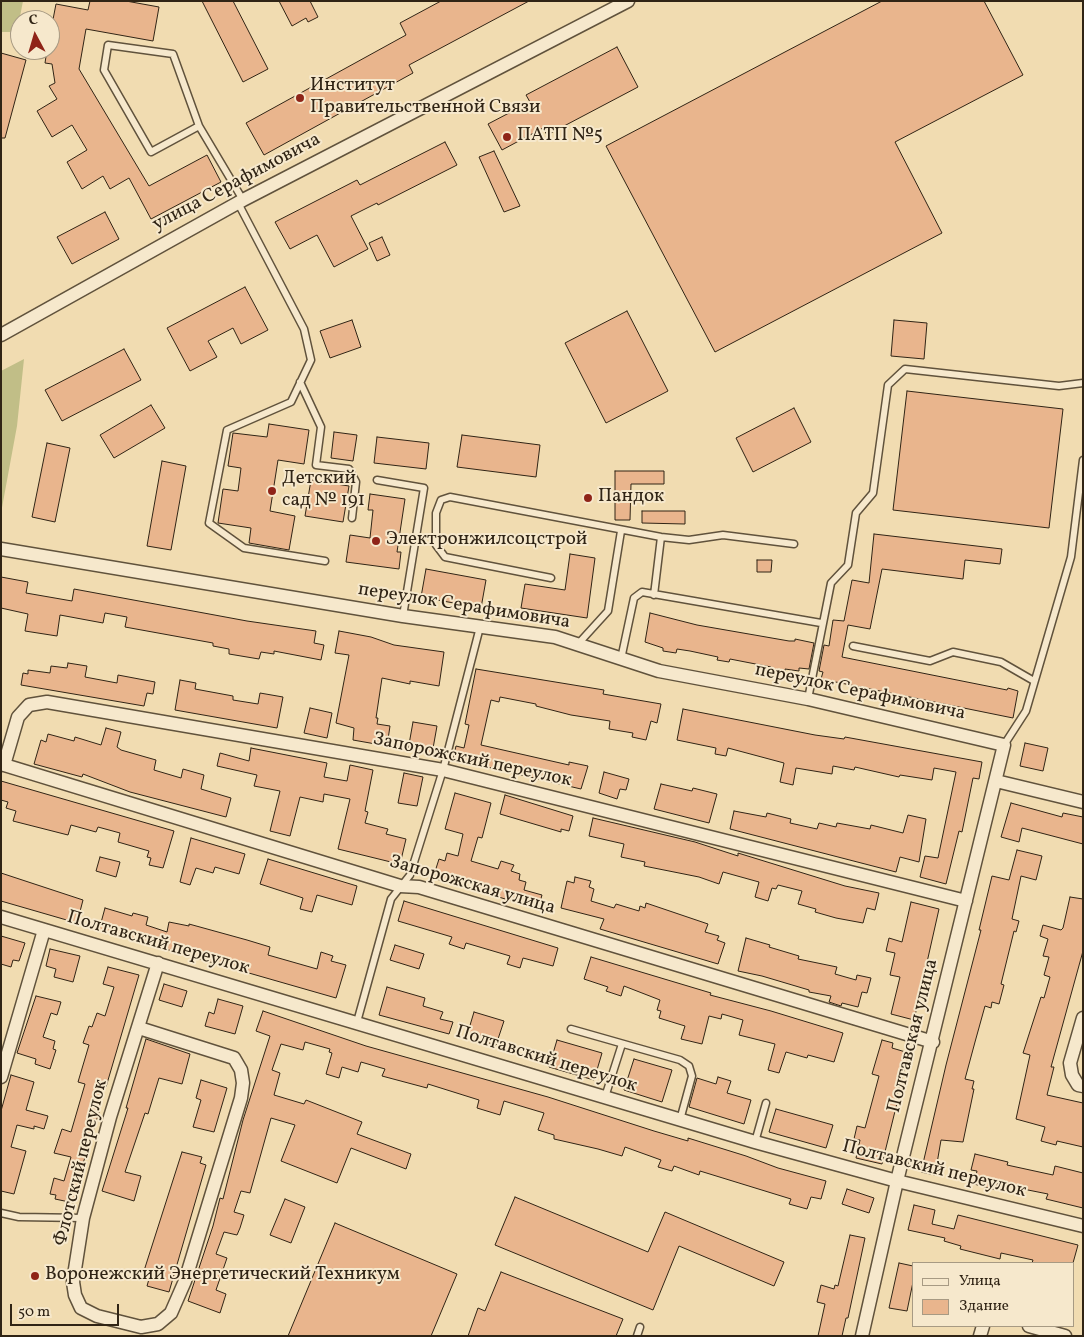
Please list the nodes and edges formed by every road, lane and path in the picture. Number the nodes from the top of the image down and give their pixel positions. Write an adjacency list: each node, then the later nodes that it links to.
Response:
1 (628, 1): 3 (street, улица Серафимовича)
2 (199, 126): 2 (lane); 3 (lane)
3 (240, 201): 4 (street, улица Серафимовича); 5 (lane)
4 (1, 336)
5 (300, 382): 9 (lane); 14 (lane)
6 (1083, 383): 18 (lane)
7 (1083, 460): 23 (lane)
8 (377, 480): 17 (lane)
9 (352, 518)
10 (621, 532): 11 (lane); 15 (lane); 20 (lane)
11 (661, 537): 12 (lane); 16 (lane)
12 (794, 544)
13 (1, 549): 17 (street, переулок Серафимовича)
14 (325, 561)
15 (551, 578)
16 (654, 594): 18 (lane); 22 (lane)
17 (403, 616): 19 (street, переулок Серафимовича)
18 (821, 623): 24 (lane)
19 (480, 625): 20 (street, переулок Серафимовича); 27 (lane)
20 (578, 644): 22 (street, переулок Серафимовича)
21 (853, 646): 23 (lane)
22 (621, 658): 24 (street, переулок Серафимовича)
23 (1034, 681): 25 (lane)
24 (808, 699): 25 (street, переулок Серафимовича)
25 (1004, 745): 28 (street, Полтавская улица)
26 (3, 764): 27 (street, Запорожский переулок); 30 (street, Запорожская улица)
27 (443, 770): 30 (lane); 31 (street, Запорожский переулок)
28 (996, 781): 29 (street); 31 (street, Полтавская улица)
29 (1083, 802)
30 (400, 886): 36 (lane); 39 (street, Запорожская улица)
31 (966, 901): 39 (street, Полтавская улица)
32 (1, 917): 33 (street, Полтавский переулок)
33 (44, 930): 34 (street, Полтавский переулок); 41 (street)
34 (158, 963): 36 (street, Полтавский переулок); 37 (street, Флотский переулок)
35 (1083, 1018): 42 (street)
36 (357, 1022): 43 (street, Полтавский переулок)
37 (138, 1028): 49 (street, Флотский переулок); 49 (street, Флотский переулок)
38 (571, 1029): 40 (lane)
39 (933, 1042): 47 (street, Полтавская улица)
40 (622, 1044): 43 (lane); 45 (lane)
41 (1, 1077)
42 (1083, 1086)
43 (605, 1097): 45 (street, Полтавский переулок)
44 (766, 1102): 46 (lane)
45 (680, 1120): 46 (street, Полтавский переулок)
46 (755, 1142): 47 (street, Полтавский переулок)
47 (897, 1181): 50 (street, Полтавский переулок); 54 (street, Полтавская улица)
48 (1, 1213): 49 (lane)
49 (83, 1218)
50 (1083, 1226)
51 (640, 1327): 53 (lane)
52 (1032, 1327): 55 (street)
53 (637, 1336)
54 (862, 1336)
55 (1065, 1336)

